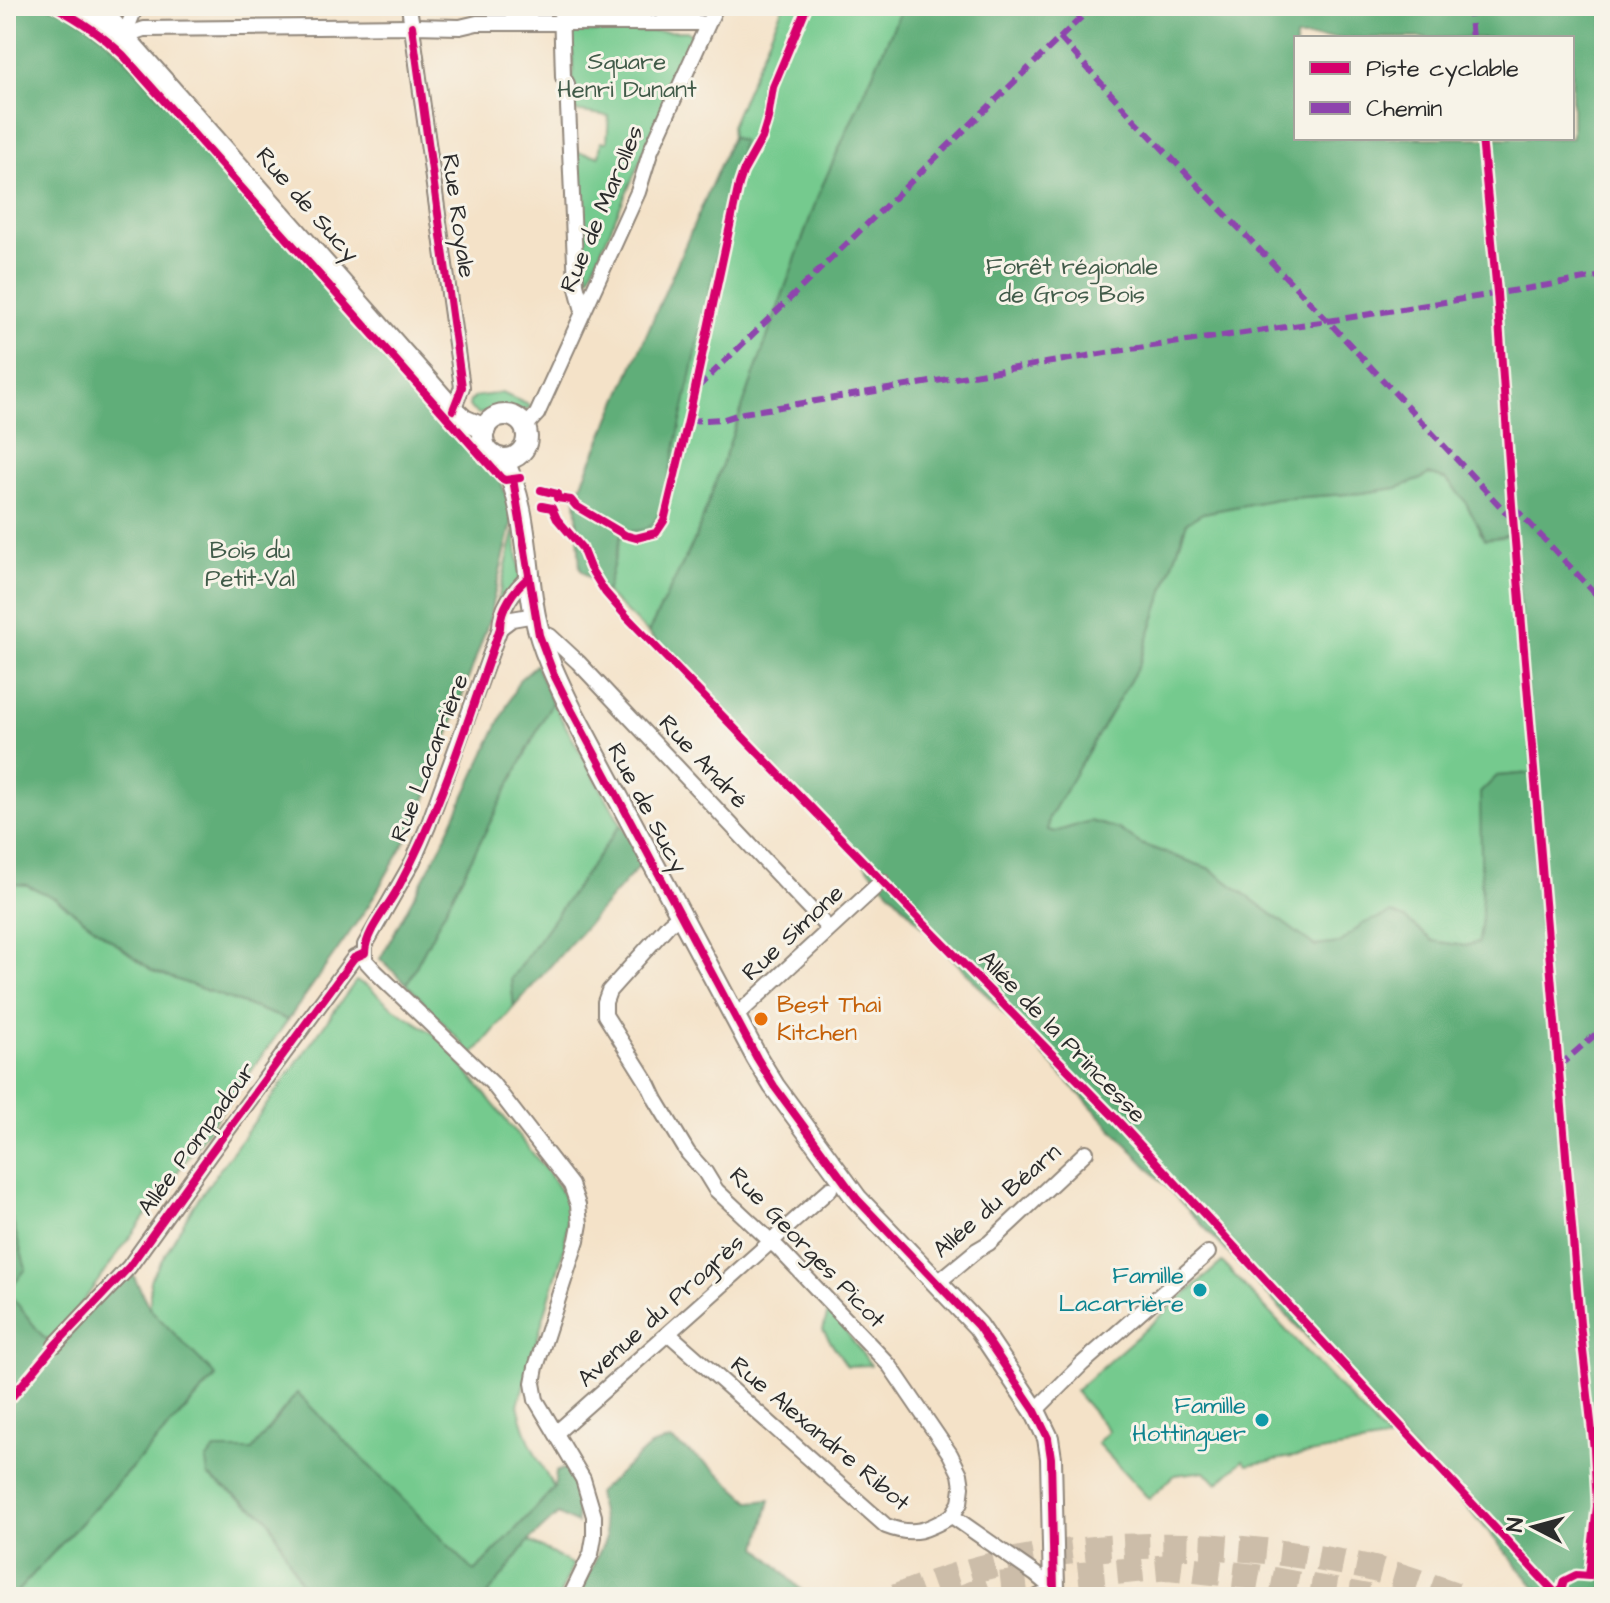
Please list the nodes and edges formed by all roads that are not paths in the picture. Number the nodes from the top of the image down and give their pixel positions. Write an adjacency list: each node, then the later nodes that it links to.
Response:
1 (70, 6): 10 (main road)
2 (97, 6): 10 (main road, Rue de Sucy)
3 (136, 6): 10 (street)
4 (409, 6): 9 (street, Rue Royale)
5 (561, 6): 7 (street)
6 (716, 6): 8 (street, Rue de Marolles)
7 (562, 24): 8 (street); 9 (street); 11 (street)
8 (707, 25): 11 (street, Rue de Marolles)
9 (412, 26): 10 (street); 12 (street, Rue Royale)
10 (124, 36): 12 (main road, Rue de Sucy)
11 (583, 311): 13 (street, Rue de Marolles)
12 (453, 410): 14 (main road, Rue de Sucy)
13 (525, 427): 14 (main road); 15 (main road)
14 (485, 429): 15 (main road)
15 (510, 464): 16 (main road, Rue de Sucy)
16 (529, 577): 17 (main road, Rue de Sucy); 18 (street, Rue Lacarrière)
17 (537, 625): 18 (street); 20 (main road, Rue de Sucy); 21 (street, Rue André)
18 (500, 628): 22 (street, Rue Lacarrière)
19 (882, 881): 21 (street, Rue Simone)
20 (681, 914): 23 (main road, Rue de Sucy); 26 (street, Rue Georges Picot)
21 (829, 929): 23 (street, Rue Simone)
22 (365, 953): 30 (street, Allée Pompadour); 32 (street)
23 (735, 1017): 28 (main road, Rue de Sucy)
24 (1086, 1152): 28 (street, Allée du Béarn)
25 (830, 1189): 26 (street, Avenue du Progrès)
26 (771, 1241): 29 (street, Avenue du Progrès); 33 (street, Rue Georges Picot)
27 (1208, 1253): 31 (street)
28 (937, 1283): 31 (main road, Rue de Sucy)
29 (669, 1334): 32 (street, Avenue du Progrès); 33 (street, Rue Alexandre Ribot)
30 (55, 1345)
31 (1035, 1411): 34 (main road, Rue de Sucy)
32 (556, 1433): 35 (street)
33 (952, 1516): 34 (street)
34 (1050, 1595)
35 (570, 1597)

